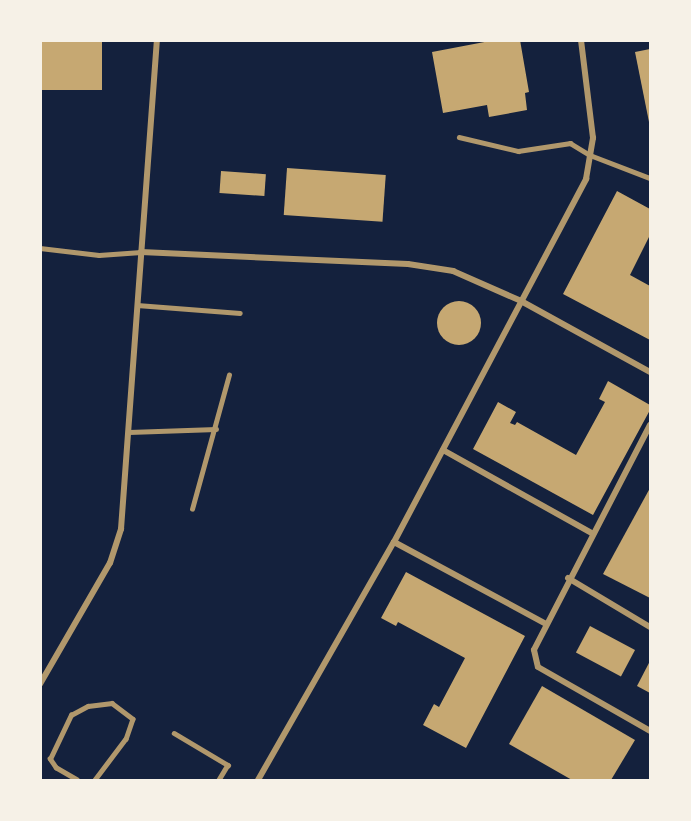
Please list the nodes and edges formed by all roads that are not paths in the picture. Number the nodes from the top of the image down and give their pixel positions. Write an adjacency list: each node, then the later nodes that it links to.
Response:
1 (158, 40): 7 (street)
2 (581, 40): 4 (street)
3 (459, 137): 4 (lane)
4 (590, 155): 5 (lane); 8 (street)
5 (651, 178)
6 (40, 248): 7 (lane)
7 (141, 252): 8 (street); 9 (street)
8 (521, 302): 11 (street); 16 (street)
9 (137, 305): 10 (lane); 15 (street)
10 (240, 313)
11 (651, 372)
12 (229, 375): 14 (lane)
13 (651, 425): 18 (street)
14 (216, 429): 15 (lane); 17 (lane)
15 (129, 432): 23 (street)
16 (443, 450): 18 (street); 19 (street)
17 (192, 509)
18 (593, 534): 20 (street)
19 (394, 542): 21 (street); 29 (street)
20 (568, 578): 21 (street); 22 (street)
21 (546, 624): 24 (street)
22 (651, 627)
23 (40, 684)
24 (651, 731)
25 (174, 733): 28 (lane)
26 (77, 780): 27 (lane)
27 (95, 780)
28 (219, 780)
29 (258, 780)

